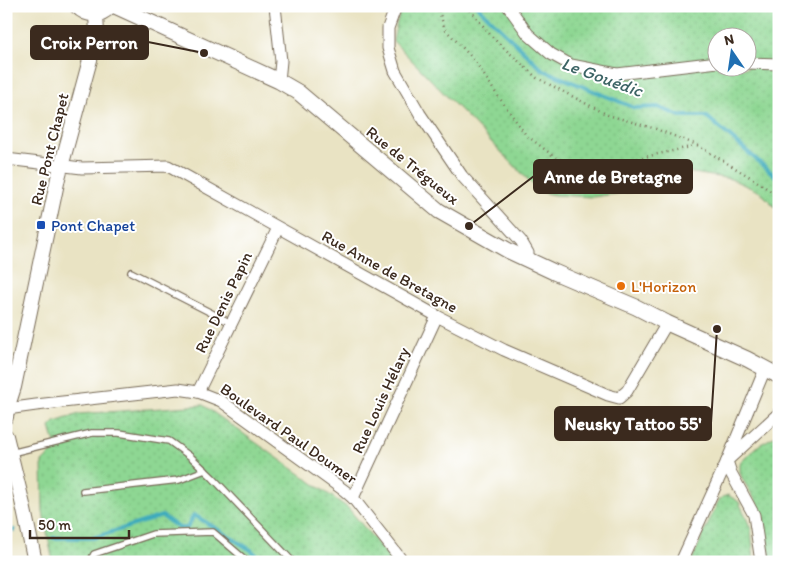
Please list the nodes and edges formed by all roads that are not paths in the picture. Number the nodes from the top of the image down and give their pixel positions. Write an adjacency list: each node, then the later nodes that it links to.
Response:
1 (77, 6): 7 (main road)
2 (110, 6): 7 (main road)
3 (115, 6): 11 (main road, Rue de Trégueux)
4 (275, 6): 11 (street)
5 (396, 6): 15 (street)
6 (508, 6): 8 (street)
7 (96, 14): 13 (street, Rue Pont Chapet)
8 (708, 63)
9 (758, 63): 10 (street)
10 (779, 64)
11 (279, 81): 15 (main road, Rue de Trégueux)
12 (6, 158): 13 (street, Rue Anne de Bretagne)
13 (61, 165): 14 (street, Rue Anne de Bretagne); 23 (street, Rue Pont Chapet)
14 (278, 228): 17 (street, Rue Anne de Bretagne); 18 (street, Rue Denis Papin)
15 (526, 258): 19 (main road, Rue de Trégueux)
16 (131, 272): 18 (lane)
17 (437, 316): 19 (street, Rue Anne de Bretagne); 31 (street, Rue Louis Hélary)
18 (231, 323): 22 (street, Rue Denis Papin)
19 (667, 323): 20 (main road, Rue de Trégueux)
20 (765, 369): 21 (main road, Rue de Trégueux); 28 (street)
21 (779, 376)
22 (198, 392): 23 (street, Boulevard Paul Doumer); 31 (street, Boulevard Paul Doumer)
23 (7, 410): 25 (street, Rue Pont Chapet)
24 (779, 413): 28 (street)
25 (6, 417)
26 (6, 436): 27 (street)
27 (10, 453): 29 (lane); 32 (street)
28 (727, 461): 37 (street); 38 (street)
29 (205, 470): 30 (lane); 35 (lane)
30 (82, 491)
31 (353, 498): 36 (street, Boulevard Paul Doumer)
32 (35, 562)
33 (90, 562): 34 (lane)
34 (248, 562)
35 (293, 562)
36 (403, 562)
37 (681, 562)
38 (761, 562)

